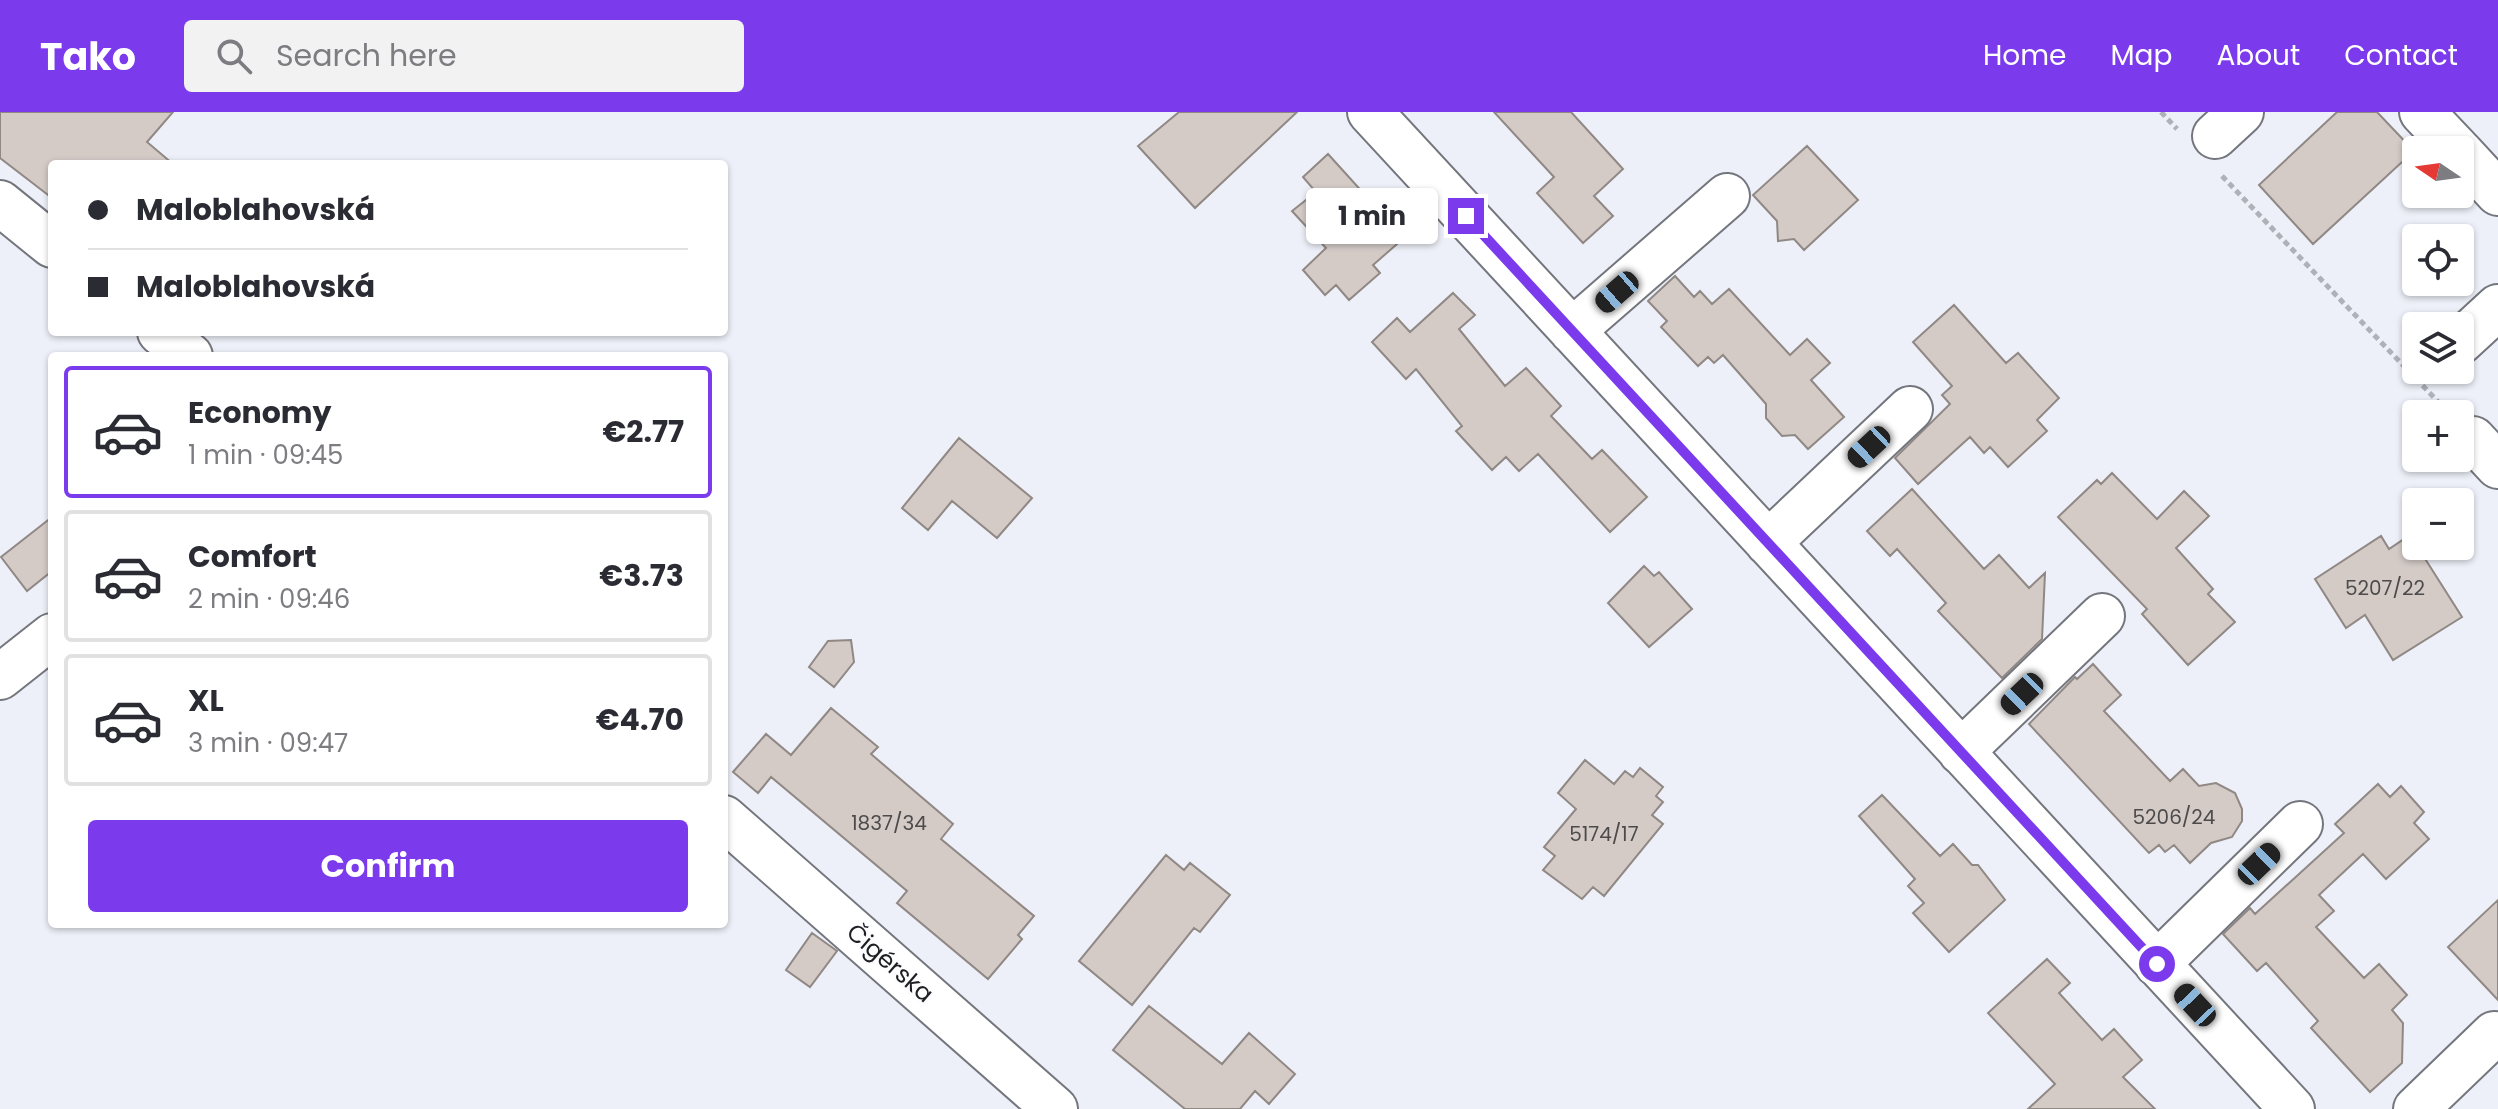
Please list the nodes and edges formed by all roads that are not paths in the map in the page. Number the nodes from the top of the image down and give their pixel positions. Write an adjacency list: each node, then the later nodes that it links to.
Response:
1 (2422, 112): 3 (street)
2 (1382, 116): 11 (street)
3 (2445, 136)
4 (2474, 167): 5 (street)
5 (2498, 193)
6 (1727, 196): 11 (street)
7 (0, 203): 8 (street)
8 (48, 242)
9 (2498, 307): 10 (street)
10 (2474, 329)
11 (1572, 331): 15 (street)
12 (165, 336): 13 (street)
13 (185, 352)
14 (1910, 409): 15 (street)
15 (1768, 543): 19 (street)
16 (2102, 616): 19 (street)
17 (48, 639): 18 (street)
18 (0, 677)
19 (1961, 752): 22 (street)
20 (728, 822): 24 (street, Čigérska)
21 (2300, 824): 22 (street)
22 (2157, 964): 25 (street)
23 (2494, 1034): 26 (street)
24 (1055, 1109)
25 (2292, 1109)
26 (2416, 1109)

